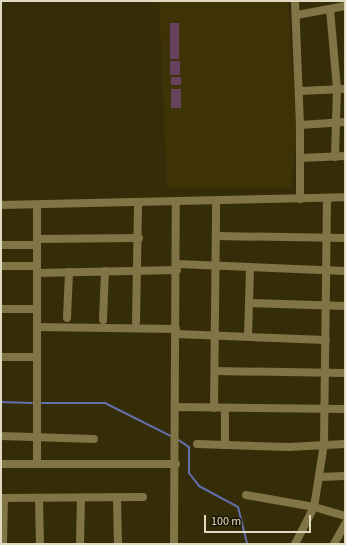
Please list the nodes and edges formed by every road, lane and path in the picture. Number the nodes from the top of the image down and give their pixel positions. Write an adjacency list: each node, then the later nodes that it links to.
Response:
1 (295, 1): 4 (street)
2 (345, 6): 3 (street)
3 (330, 9): 4 (street); 5 (street)
4 (296, 14): 6 (street)
5 (341, 89): 6 (street); 7 (street)
6 (299, 91): 8 (street)
7 (341, 122): 8 (street); 10 (street)
8 (300, 125): 11 (street)
9 (345, 156): 10 (street)
10 (335, 157): 11 (street)
11 (300, 158): 14 (street)
12 (345, 197): 13 (street)
13 (327, 198): 14 (street); 21 (street)
14 (300, 199): 16 (street)
15 (176, 201): 16 (street); 17 (street); 28 (street)
16 (216, 201): 20 (street)
17 (138, 202): 19 (street); 22 (street)
18 (1, 205): 19 (street)
19 (37, 205): 24 (street)
20 (216, 236): 21 (street); 27 (street)
21 (326, 237): 23 (street); 32 (street)
22 (138, 238): 24 (street); 31 (street)
23 (345, 238)
24 (37, 242): 25 (street); 30 (street)
25 (1, 245)
26 (1, 266): 30 (street)
27 (216, 266): 28 (street); 29 (street); 46 (street)
28 (177, 267): 31 (street); 45 (street)
29 (250, 267): 32 (street); 36 (street)
30 (37, 270): 34 (street); 40 (street)
31 (138, 270): 35 (street); 43 (street)
32 (327, 270): 33 (street); 37 (street)
33 (345, 271)
34 (69, 272): 35 (street); 41 (street)
35 (105, 272): 42 (street)
36 (250, 302): 37 (street); 47 (street)
37 (327, 306): 38 (street); 48 (street)
38 (345, 306)
39 (1, 309): 40 (street)
40 (37, 309): 44 (street)
41 (67, 318)
42 (103, 320)
43 (136, 322)
44 (37, 327): 45 (street); 50 (street)
45 (176, 331): 46 (street); 54 (street)
46 (216, 335): 47 (street); 51 (street)
47 (248, 336): 48 (street)
48 (326, 340): 52 (street)
49 (1, 357): 50 (street)
50 (37, 357): 60 (street)
51 (215, 371): 52 (street); 55 (street)
52 (326, 372): 53 (street); 57 (street)
53 (345, 373)
54 (175, 407): 55 (street); 68 (street)
55 (214, 408): 56 (street)
56 (225, 408): 57 (street); 65 (street)
57 (325, 409): 58 (street); 63 (street)
58 (345, 409)
59 (1, 436): 60 (street)
60 (37, 436): 61 (street); 67 (street)
61 (94, 439)
62 (197, 444): 65 (street)
63 (324, 444): 64 (street); 65 (street); 70 (street)
64 (345, 444)
65 (225, 445)
66 (1, 464): 67 (street)
67 (37, 464): 68 (street)
68 (176, 464): 84 (street)
69 (345, 476): 70 (street)
70 (319, 477): 77 (street)
71 (246, 495): 77 (street)
72 (117, 497): 73 (street); 76 (street); 83 (street)
73 (143, 497)
74 (3, 498): 75 (street); 80 (street)
75 (39, 498): 76 (street); 81 (street)
76 (81, 498): 82 (street)
77 (314, 507): 78 (street); 85 (street)
78 (345, 516)
79 (345, 524): 86 (street)
80 (3, 544)
81 (40, 544)
82 (80, 544)
83 (118, 544)
84 (174, 544)
85 (295, 544)
86 (334, 544)

